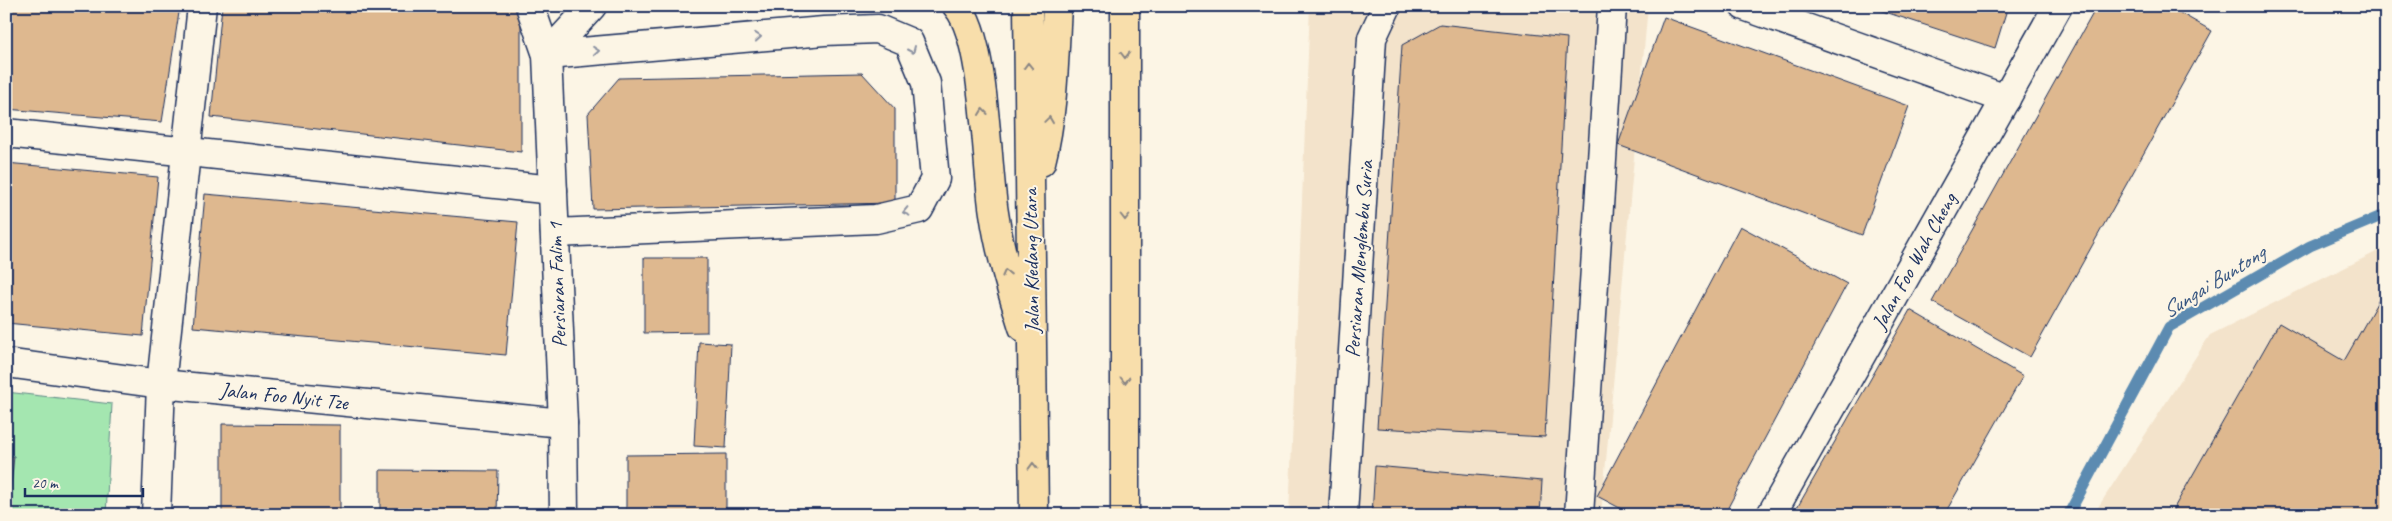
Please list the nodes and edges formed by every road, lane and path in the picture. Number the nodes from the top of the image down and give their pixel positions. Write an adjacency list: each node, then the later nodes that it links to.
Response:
1 (202, 6): 15 (street)
2 (530, 6): 12 (street, Persiaran Falim 1)
3 (592, 6): 12 (street)
4 (957, 6): 19 (main road, one-way to 4)
5 (1028, 6): 17 (main road, Jalan Kledang Utara, one-way to 5)
6 (1057, 6): 17 (main road, one-way to 6)
7 (1125, 6): 26 (main road, one-way to 26)
8 (1387, 6): 27 (street, Persiaran Menglembu Suria)
9 (1612, 6): 28 (street)
10 (1744, 6): 13 (street)
11 (2058, 6): 13 (street, Jalan Foo Wah Cheng)
12 (547, 55): 16 (street, Persiaran Falim 1); 18 (street, one-way to 18)
13 (2006, 98): 29 (street, Jalan Foo Wah Cheng)
14 (6, 133): 15 (street)
15 (186, 152): 16 (street); 21 (street)
16 (553, 190): 18 (street, Persiaran Falim 1)
17 (1030, 202): 19 (main road, Jalan Kledang Utara)
18 (555, 233): 22 (street, Persiaran Falim 1)
19 (1032, 352): 25 (main road, Jalan Kledang Utara, one-way to 19)
20 (6, 363): 21 (street, Jalan Foo Nyit Tze)
21 (161, 384): 22 (street, Jalan Foo Nyit Tze); 23 (street)
22 (563, 423): 24 (street, Persiaran Falim 1)
23 (156, 515)
24 (564, 515)
25 (1034, 515)
26 (1125, 515)
27 (1343, 515)
28 (1580, 515)
29 (1771, 515)

